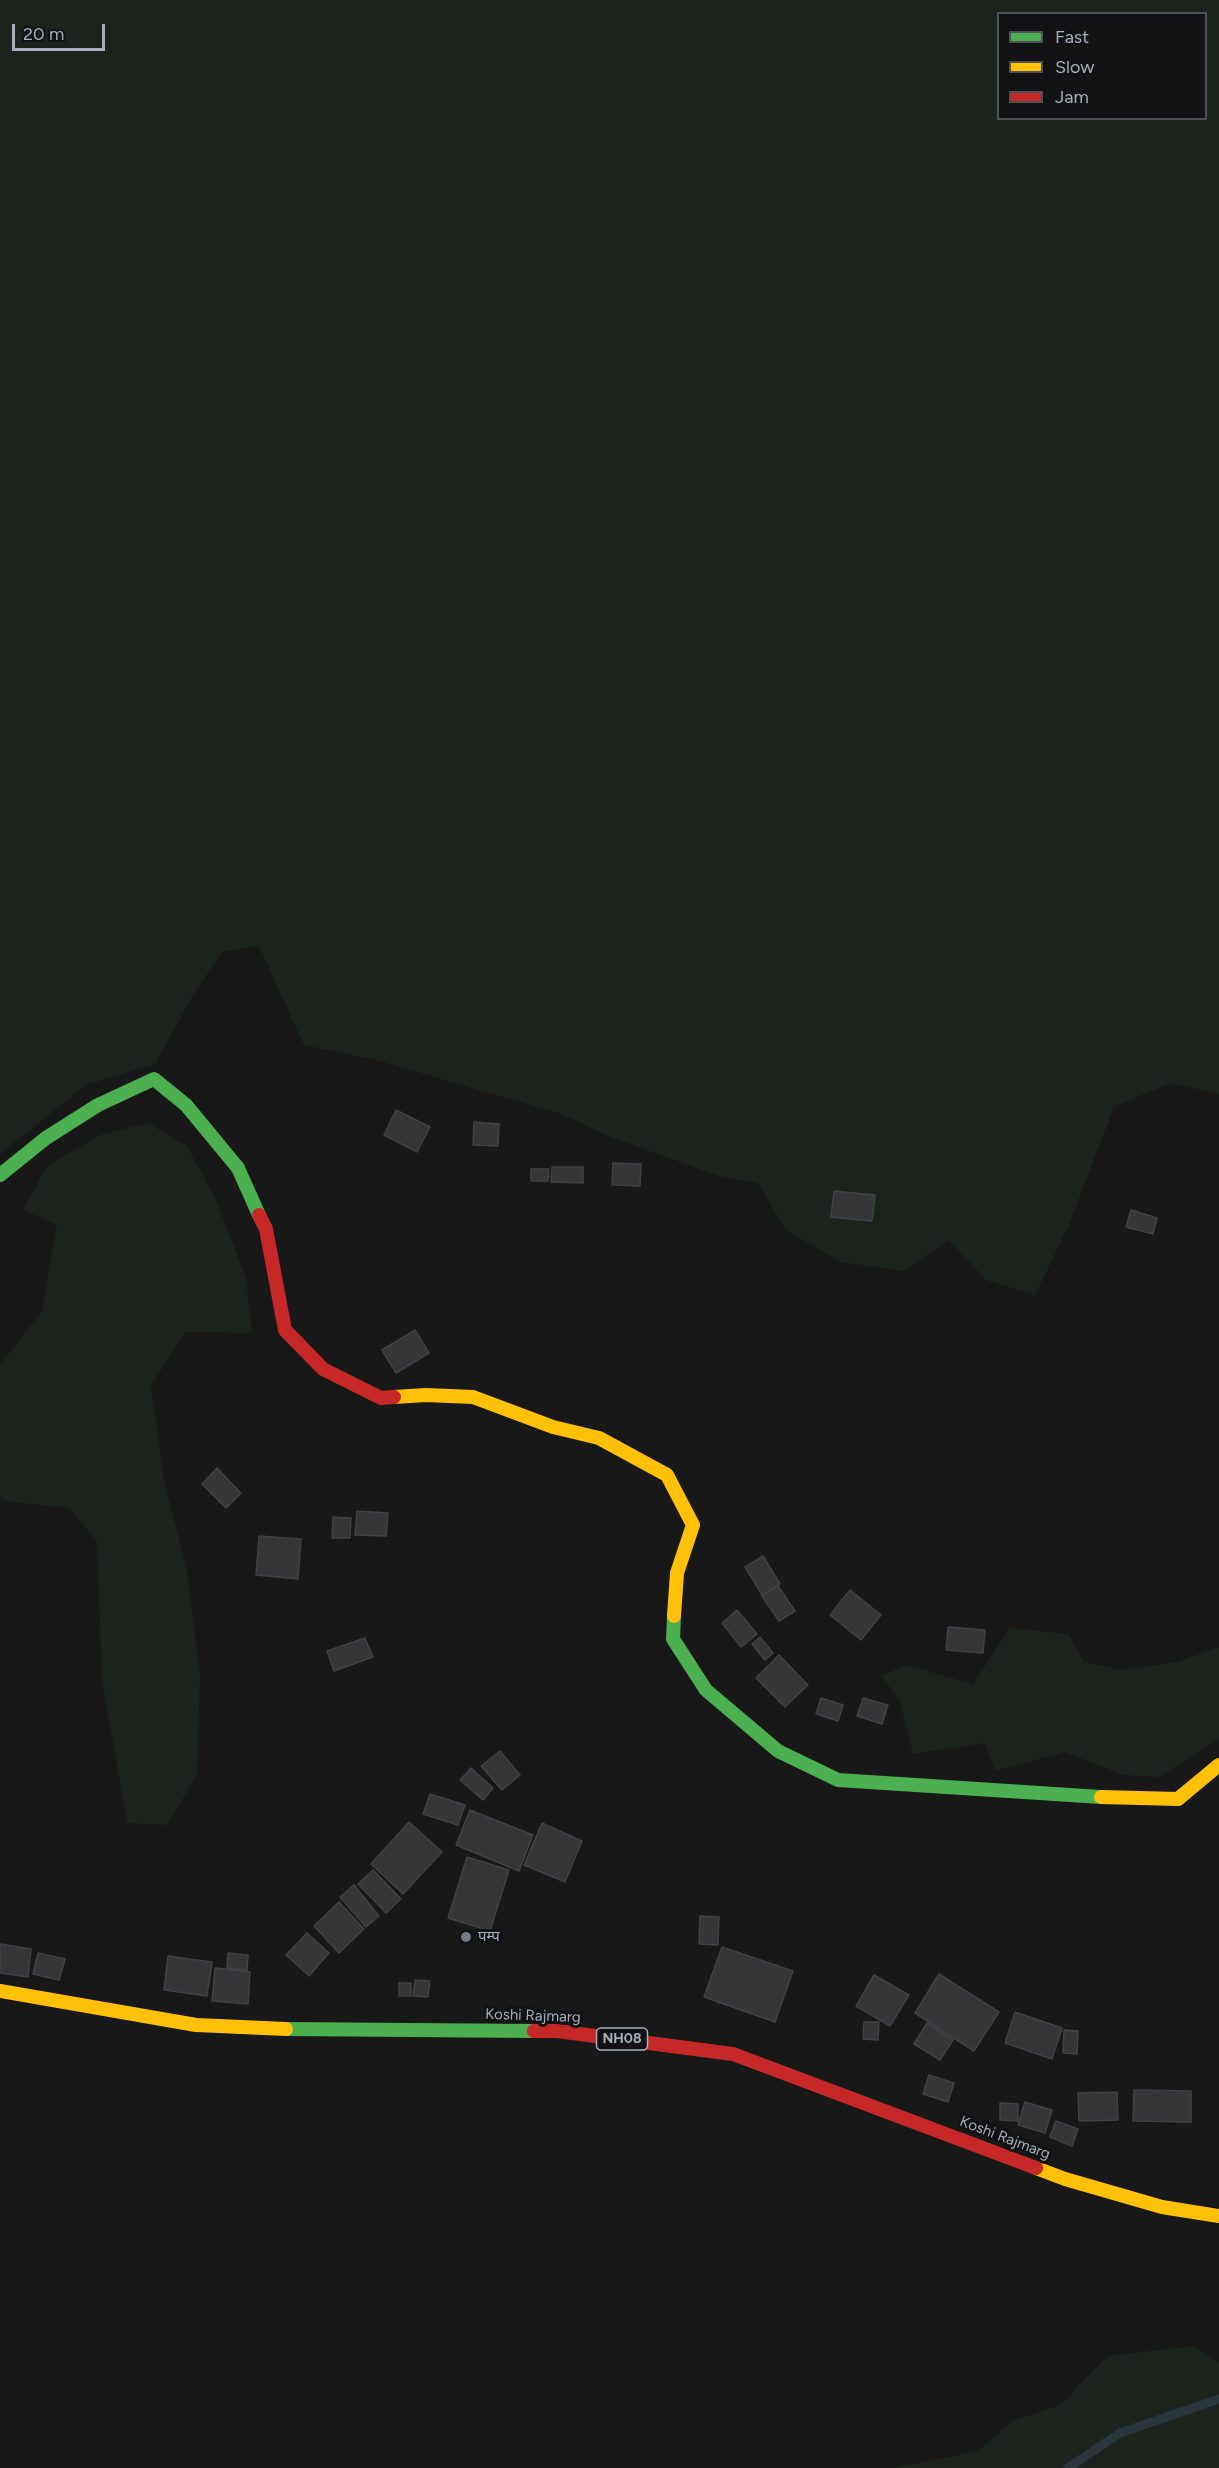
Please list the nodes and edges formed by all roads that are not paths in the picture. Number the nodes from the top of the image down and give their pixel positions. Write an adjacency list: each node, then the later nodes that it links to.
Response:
1 (0, 1175): 2 (street)
2 (1219, 1765)
3 (0, 1991): 4 (street, Koshi Rajmarg / NH08)
4 (1219, 2216)

